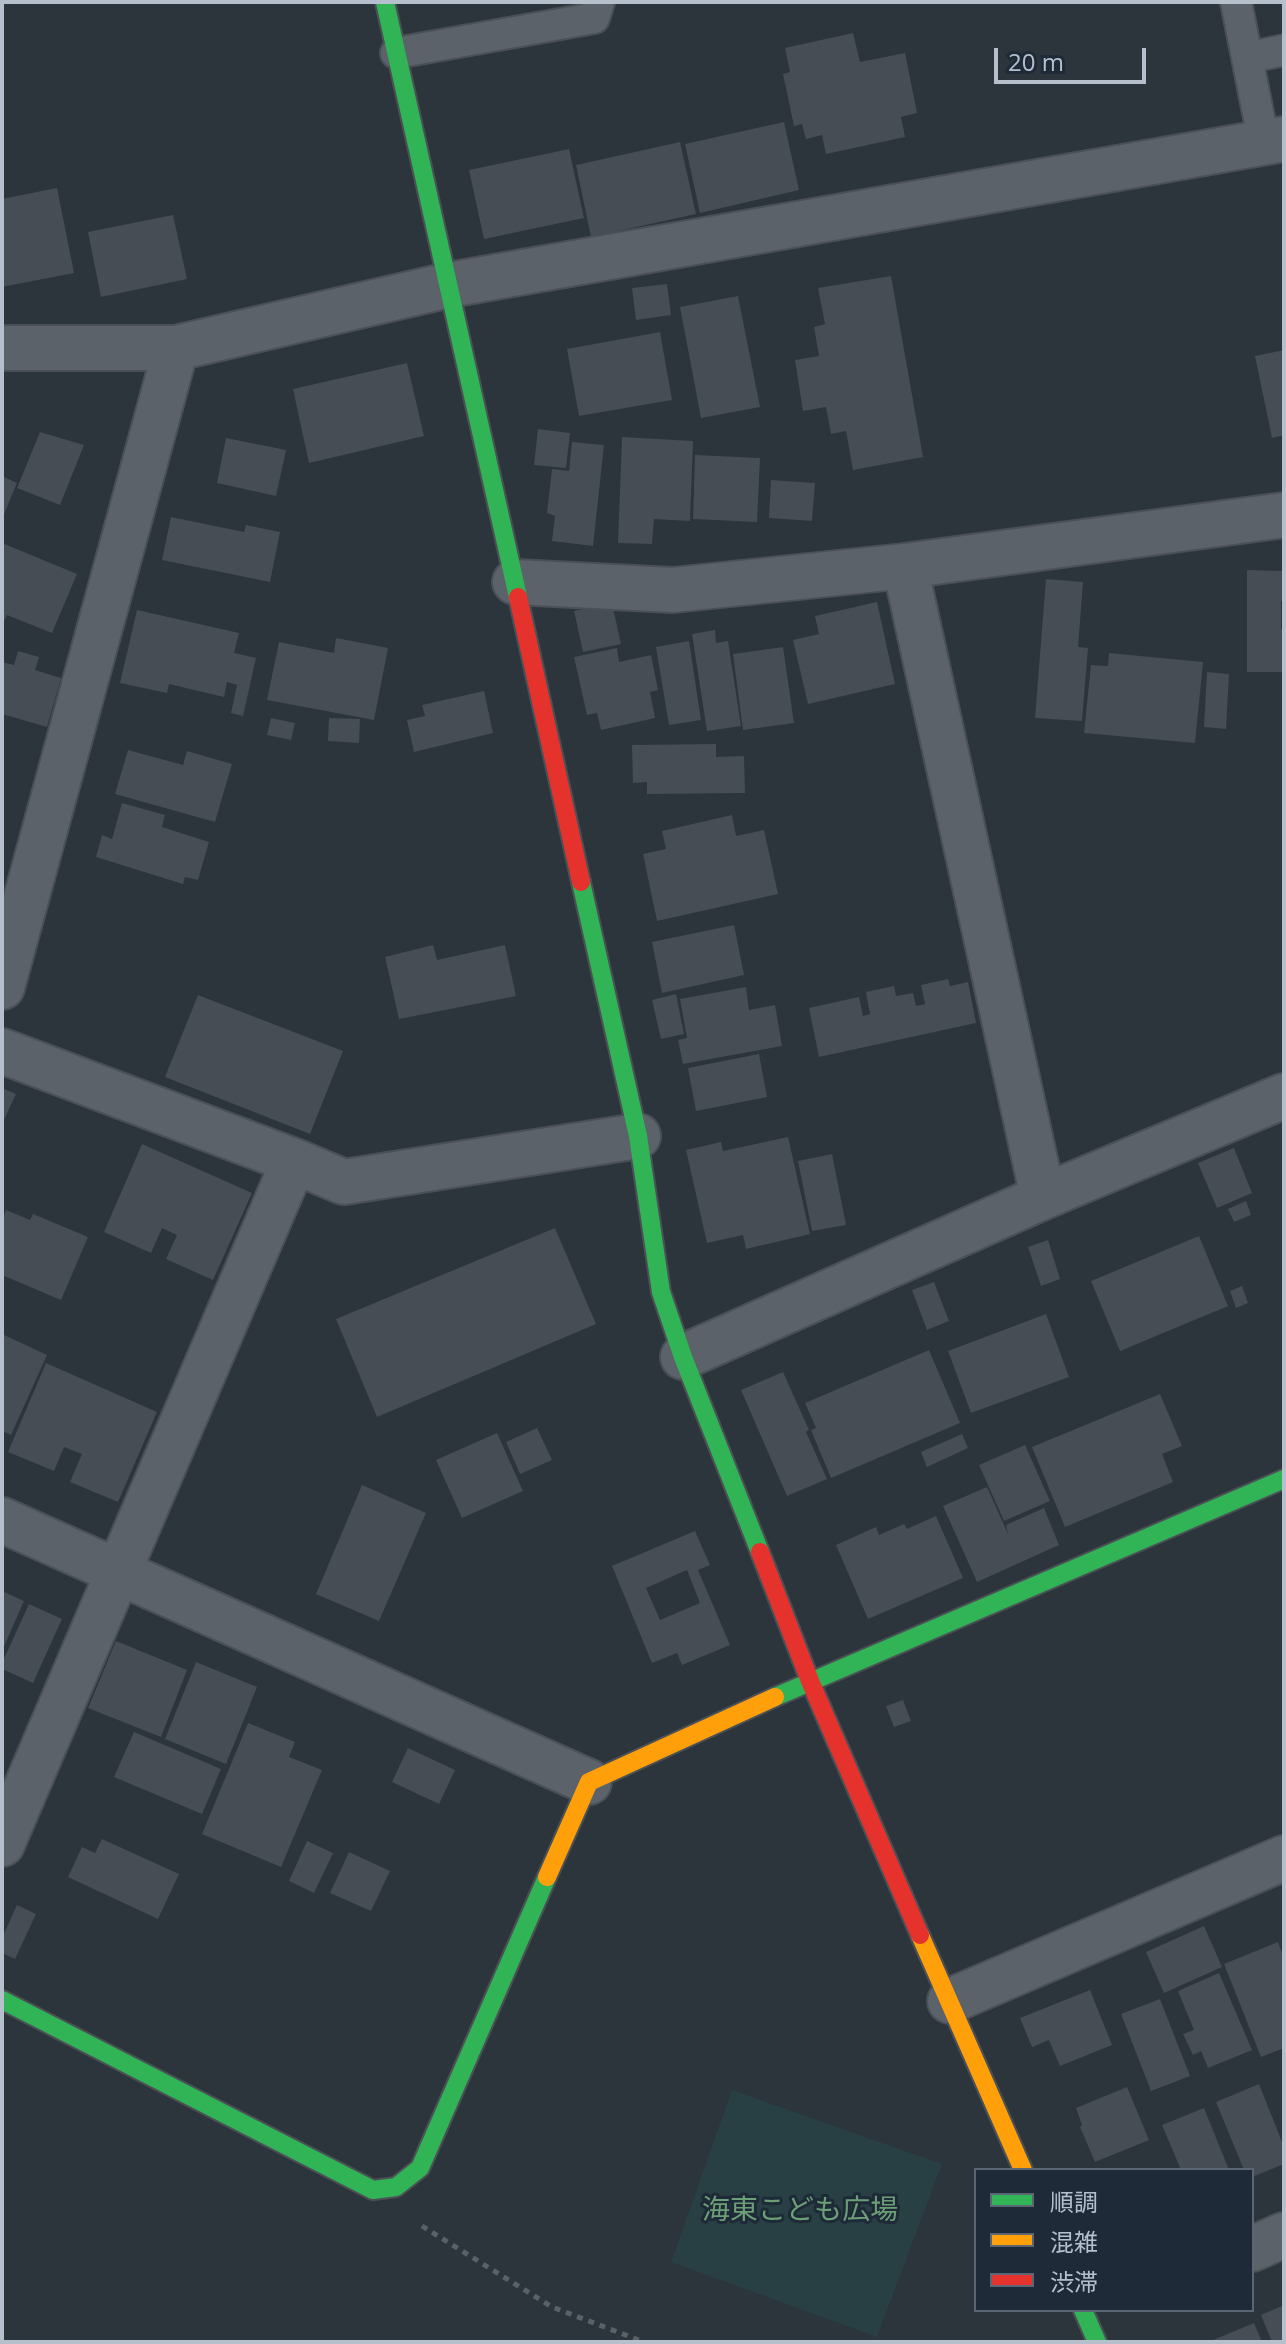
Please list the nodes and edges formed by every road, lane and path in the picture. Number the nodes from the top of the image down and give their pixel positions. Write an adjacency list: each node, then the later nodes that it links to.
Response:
1 (385, 2): 5 (street)
2 (599, 2): 5 (lane)
3 (1236, 2): 6 (lane)
4 (1284, 50): 6 (lane)
5 (396, 53): 8 (street)
6 (1247, 58): 7 (lane)
7 (1274, 141): 8 (street)
8 (449, 285): 10 (street); 13 (street)
9 (2, 348): 10 (street)
10 (176, 348): 14 (street)
11 (1284, 515): 12 (street)
12 (905, 566): 13 (street); 19 (street)
13 (515, 582): 17 (street)
14 (2, 987)
15 (2, 1051): 18 (street)
16 (1284, 1096): 19 (street)
17 (638, 1136): 18 (street); 20 (street)
18 (294, 1161): 23 (street)
19 (1043, 1197): 20 (street)
20 (683, 1357): 24 (street)
21 (1284, 1479): 24 (street)
22 (2, 1520): 23 (street)
23 (117, 1571): 25 (street); 26 (street)
24 (810, 1681): 25 (street); 29 (street)
25 (589, 1782): 31 (street)
26 (2, 1844)
27 (1284, 1858): 29 (street)
28 (2, 2000): 31 (street)
29 (950, 2001): 30 (street)
30 (1022, 2168)
31 (396, 2187): 34 (path)
32 (1284, 2235): 33 (street)
33 (1254, 2248)
34 (644, 2342)

